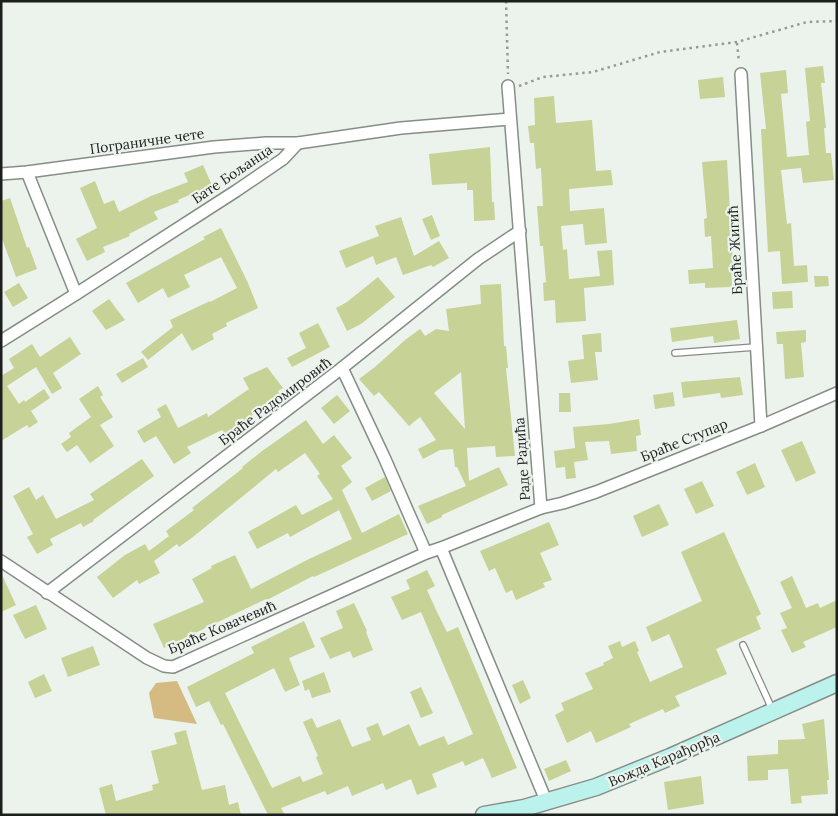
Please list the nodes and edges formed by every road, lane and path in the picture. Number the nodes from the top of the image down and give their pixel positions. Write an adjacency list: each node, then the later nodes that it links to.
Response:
1 (506, 1): 5 (path)
2 (837, 21): 3 (path)
3 (737, 42): 4 (path); 5 (path)
4 (741, 74): 13 (street, Браће Жигић)
5 (508, 91): 6 (street, Раде Радића)
6 (510, 119): 7 (street); 10 (street, Раде Радића)
7 (298, 142): 8 (street, Пограничне чете); 11 (street, Бате Бољанца)
8 (27, 172): 9 (street, Пограничне чете); 11 (street)
9 (1, 174)
10 (520, 231): 15 (street, Браће Радомировић); 18 (street, Раде Радића)
11 (76, 294): 12 (street, Бате Бољанца)
12 (1, 340)
13 (756, 348): 14 (lane); 17 (street, Браће Жигић)
14 (675, 353)
15 (342, 368): 20 (street); 22 (street, Браће Радомировић)
16 (837, 393): 17 (street, Браће Ступар)
17 (761, 426): 18 (street, Браће Ступар)
18 (541, 508): 19 (street, Раде Радића)
19 (441, 548): 20 (street, Браће Ковачевић); 26 (street)
20 (426, 553): 22 (street, Браће Ковачевић)
21 (1, 561): 22 (street, Браће Ковачевић)
22 (47, 593)
23 (743, 645): 25 (lane)
24 (837, 682): 25 (main road, Вожда Карађорђа)
25 (773, 711): 26 (main road, Вожда Карађорђа)
26 (546, 803): 27 (main road, Вожда Карађорђа)
27 (525, 811): 28 (main road, Вожда Карађорђа)
28 (484, 815)

